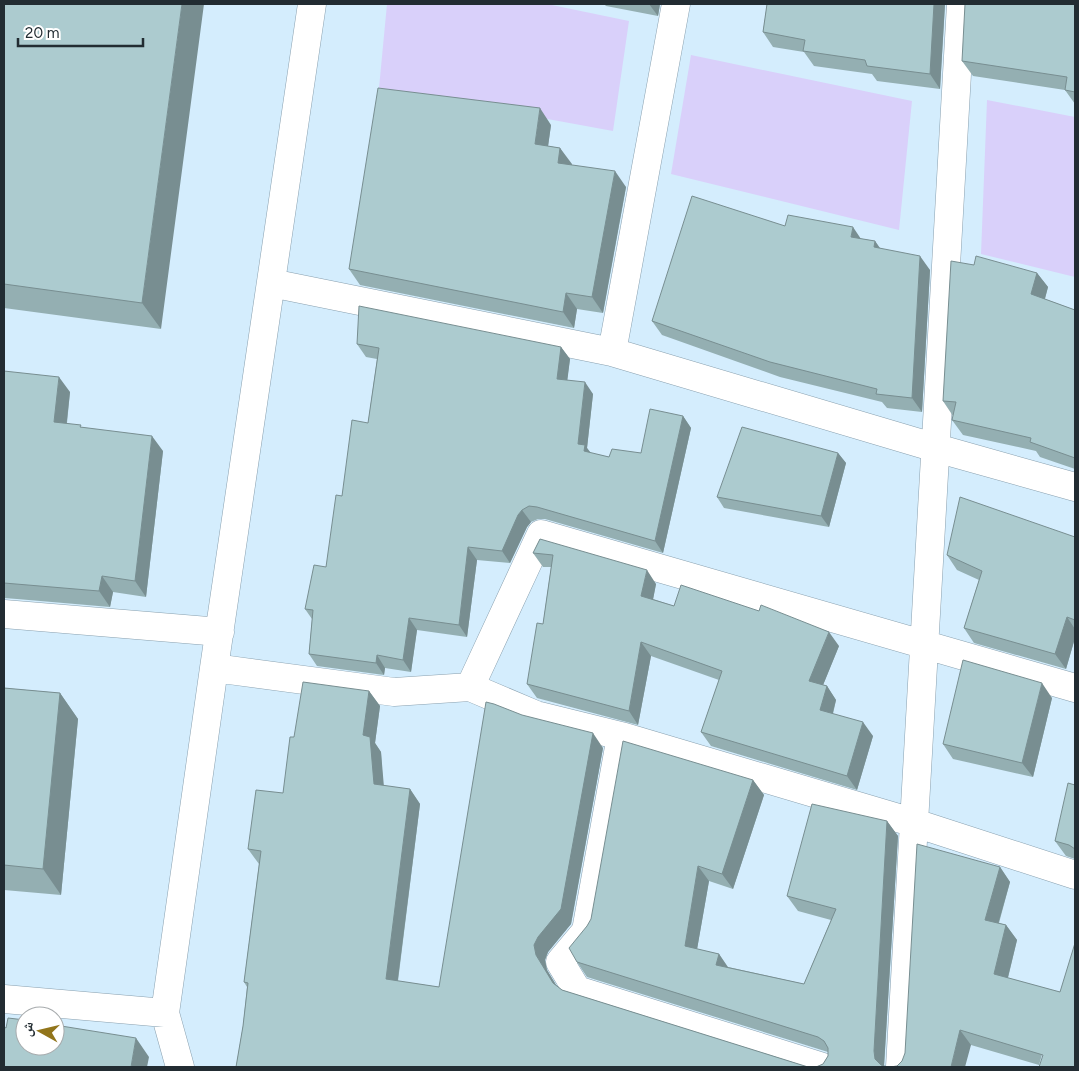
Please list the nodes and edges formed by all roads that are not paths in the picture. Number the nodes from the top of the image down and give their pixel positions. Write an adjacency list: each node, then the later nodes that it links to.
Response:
1 (312, 4): 4 (street)
2 (676, 4): 5 (street)
3 (961, 4): 6 (street)
4 (271, 283): 5 (street); 9 (street)
5 (612, 352): 6 (street)
6 (936, 448): 7 (street); 10 (street)
7 (1075, 487)
8 (4, 614): 9 (street)
9 (220, 632): 11 (street)
10 (925, 645): 12 (street); 13 (street); 15 (street)
11 (214, 668): 12 (street); 18 (street)
12 (470, 688): 14 (street)
13 (1075, 688)
14 (621, 736): 15 (street); 20 (street)
15 (915, 823): 16 (street); 21 (street)
16 (1075, 874)
17 (4, 999): 18 (street)
18 (165, 1013): 19 (street)
19 (180, 1067)
20 (823, 1067)
21 (900, 1067)

